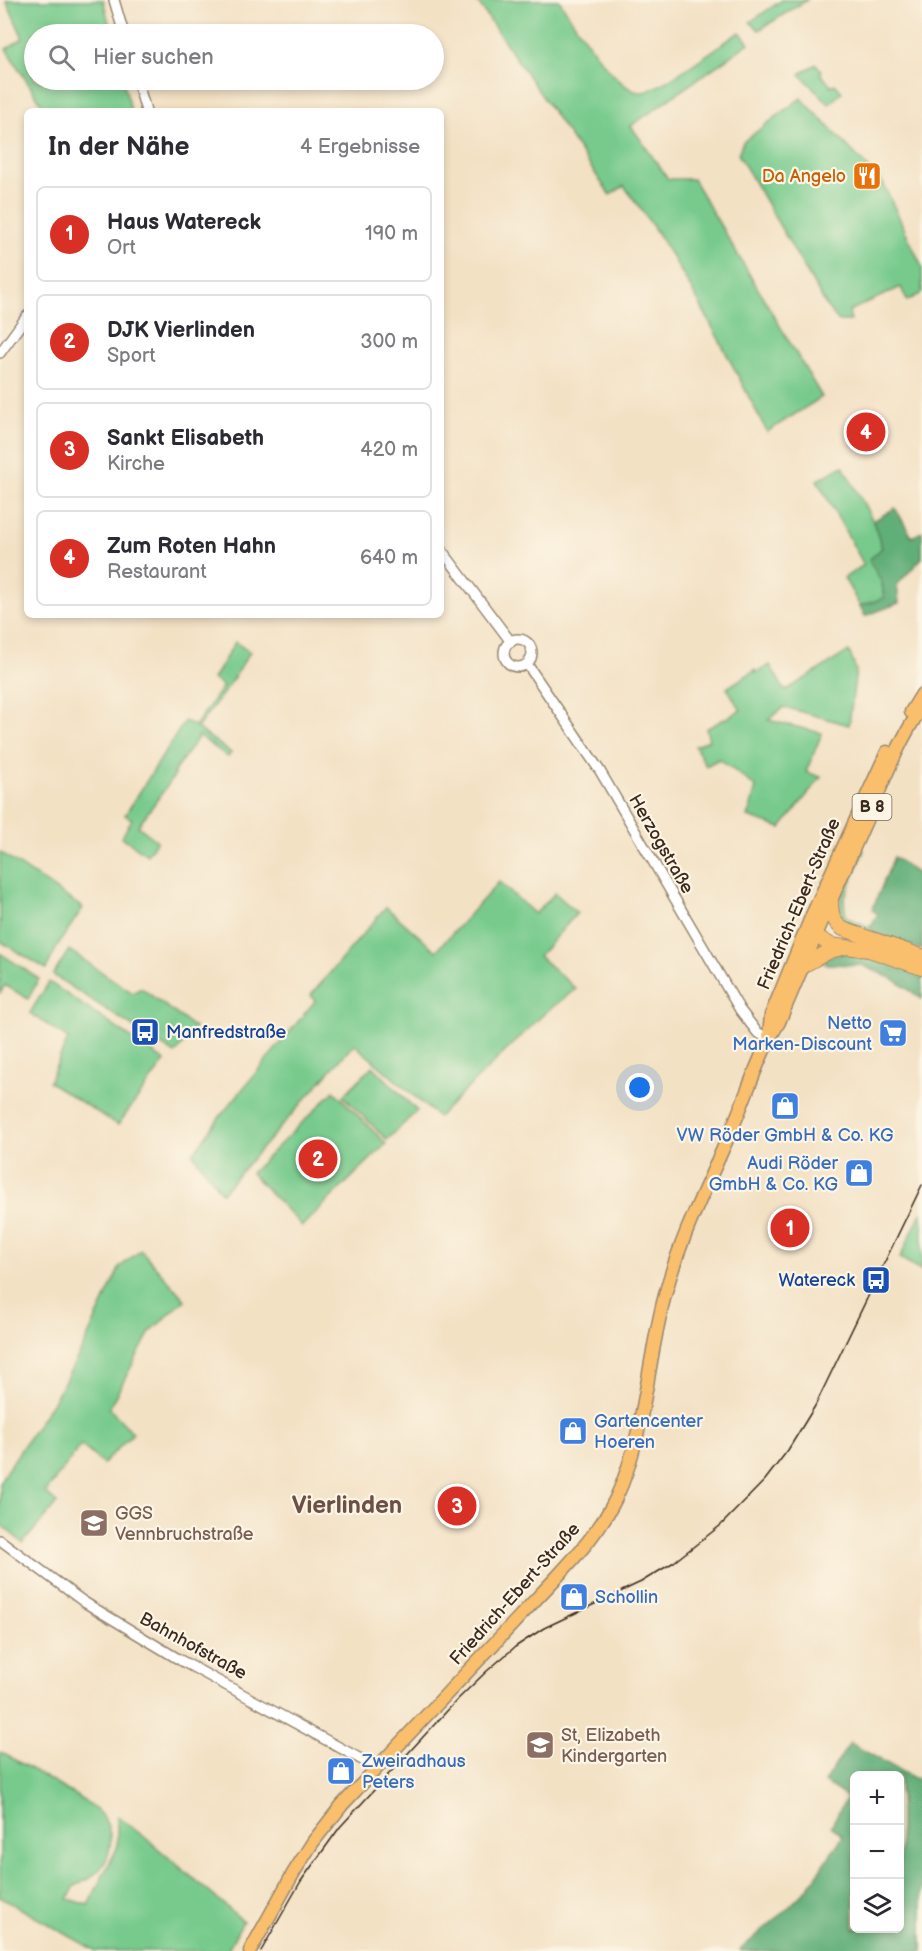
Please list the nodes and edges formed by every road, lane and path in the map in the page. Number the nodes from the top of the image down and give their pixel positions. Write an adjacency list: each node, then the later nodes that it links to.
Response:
1 (114, 0): 2 (street)
2 (121, 24)
3 (139, 90): 4 (street)
4 (145, 108)
5 (24, 320): 6 (street)
6 (0, 353)
7 (444, 553): 8 (street)
8 (511, 642): 9 (street); 9 (street)
9 (527, 664): 18 (street, Herzogstraße)
10 (920, 704): 11 (main road, Friedrich-Ebert-Straße / B 8); 12 (main road, Friedrich-Ebert-Straße / B 8)
11 (831, 901): 12 (main road, Friedrich-Ebert-Straße / B 8); 14 (highway)
12 (815, 928): 13 (highway); 15 (highway); 16 (main road, Friedrich-Ebert-Straße); 18 (main road, Friedrich-Ebert-Straße)
13 (844, 947): 16 (highway); 17 (highway)
14 (922, 956)
15 (922, 961)
16 (804, 965): 18 (main road, Friedrich-Ebert-Straße)
17 (922, 968)
18 (769, 1039): 20 (main road, Friedrich-Ebert-Straße)
19 (0, 1540): 20 (street, Bahnhofstraße)
20 (377, 1768): 21 (main road, Friedrich-Ebert-Straße)
21 (250, 1951)

